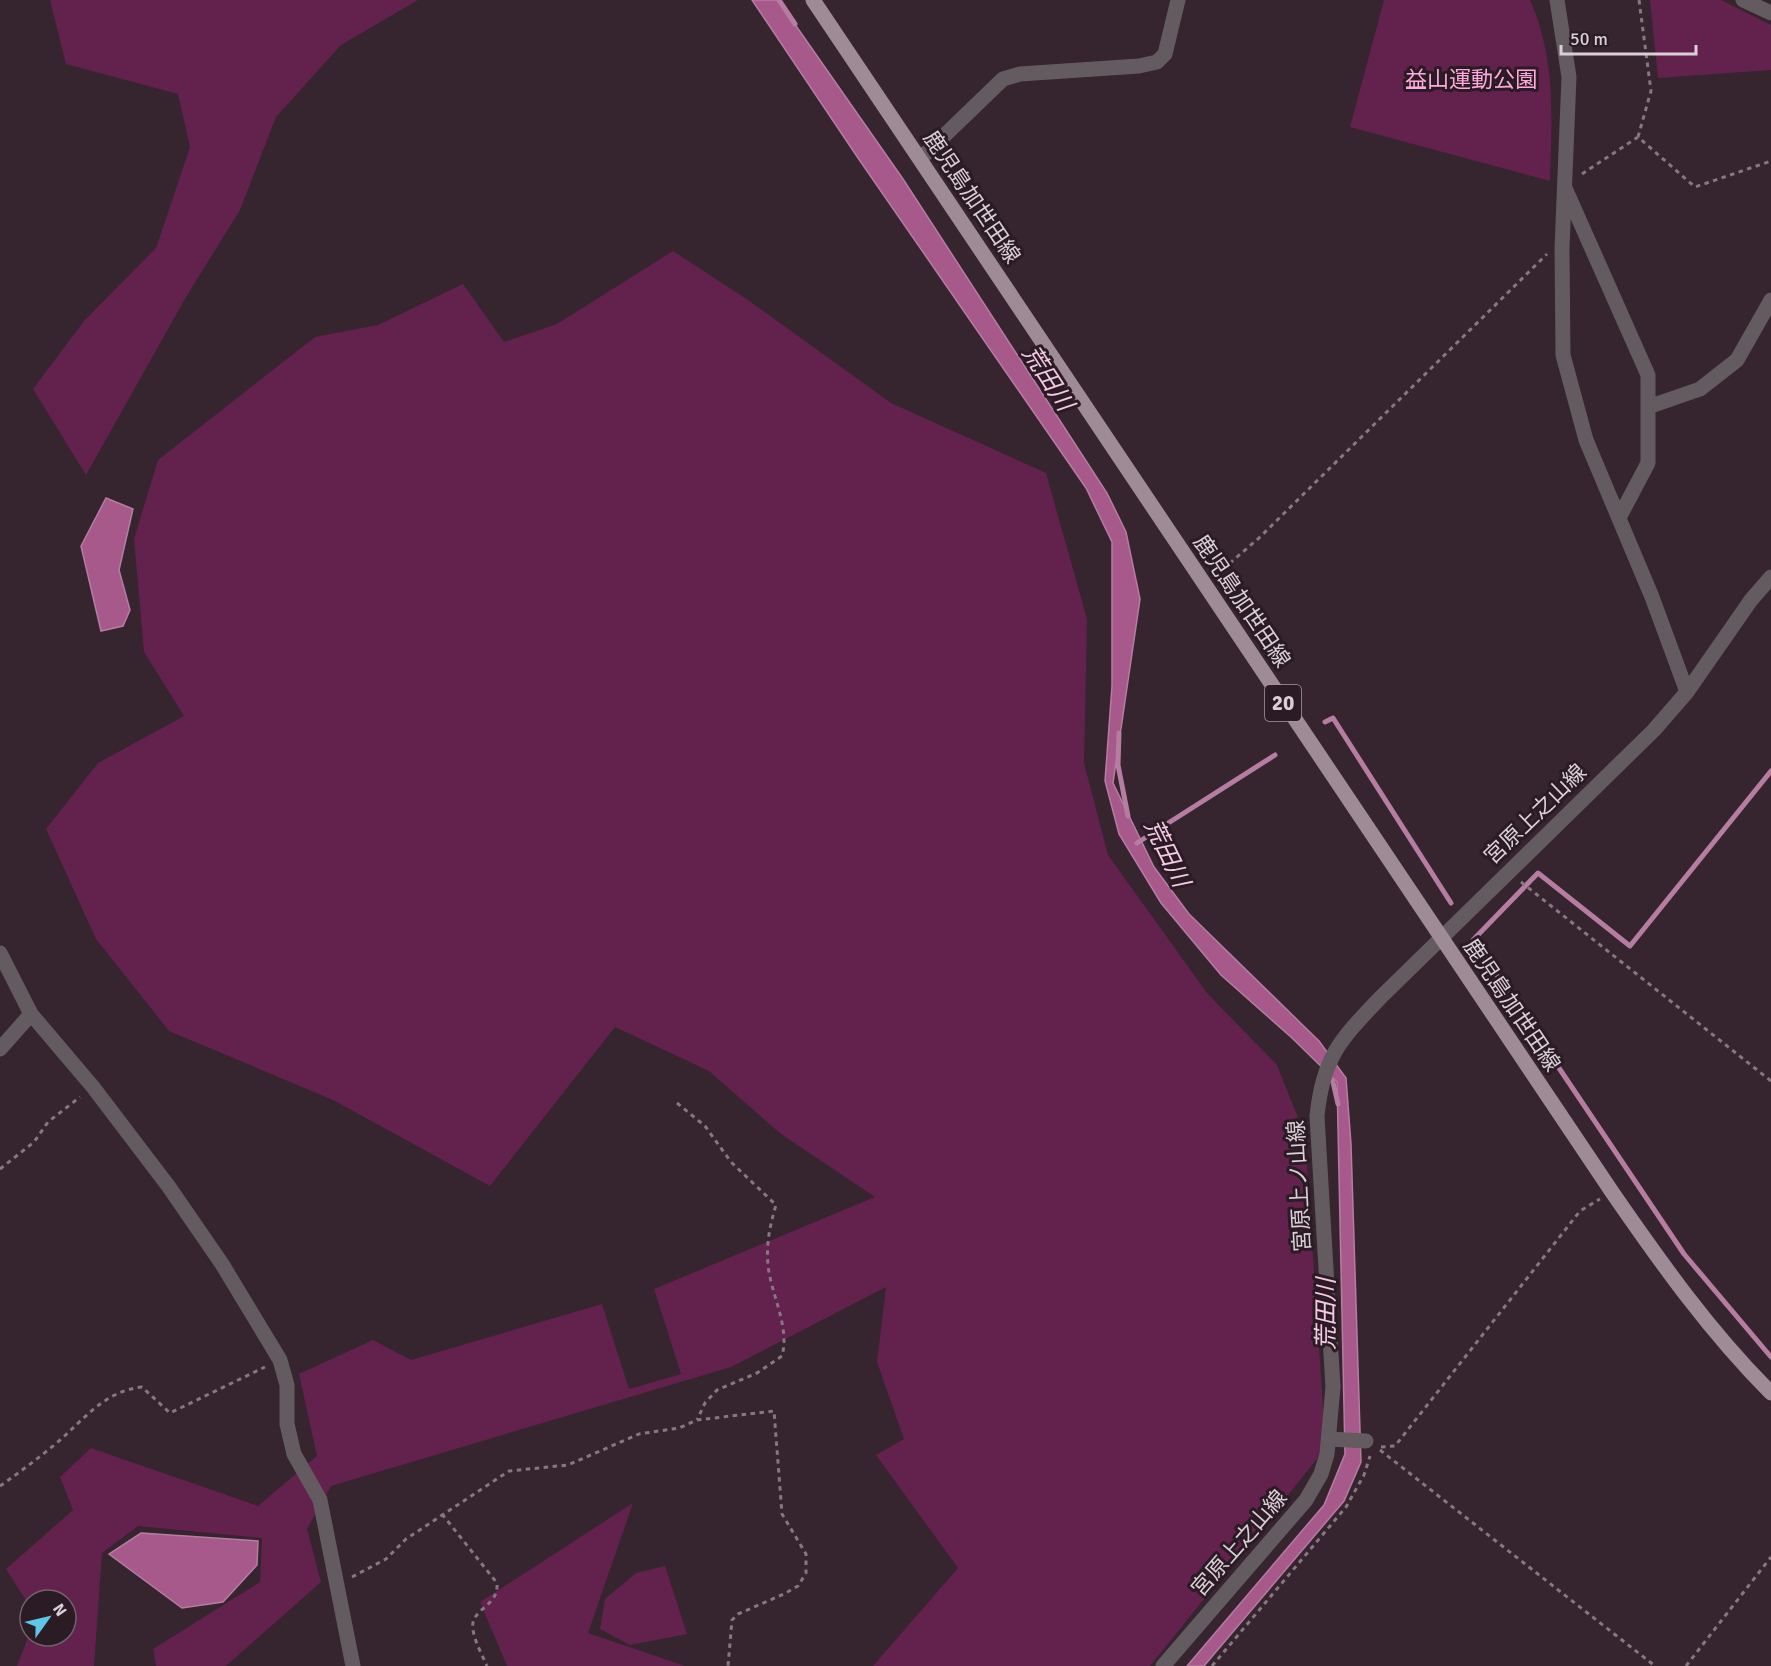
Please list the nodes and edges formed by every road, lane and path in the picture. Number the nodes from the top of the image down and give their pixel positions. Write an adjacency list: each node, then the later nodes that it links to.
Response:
1 (813, 0): 8 (main road, 鹿児島加世田線 / 20)
2 (1178, 0): 8 (street)
3 (1557, 0): 10 (street)
4 (1639, 0): 7 (path)
5 (1743, 0): 6 (street)
6 (1771, 14)
7 (1638, 137): 9 (path); 10 (path)
8 (920, 159): 16 (main road, 鹿児島加世田線 / 20)
9 (1771, 161)
10 (1564, 185): 11 (street); 13 (street)
11 (1562, 248): 14 (street); 16 (path)
12 (1771, 300): 13 (street)
13 (1648, 407): 14 (street)
14 (1620, 516): 17 (street)
15 (1771, 577): 17 (street, 宮原上之山線)
16 (1203, 583): 19 (main road, 鹿児島加世田線 / 20)
17 (1688, 692): 19 (street, 宮原上之山線)
18 (1518, 879): 24 (path)
19 (1441, 939): 23 (street, 宮原上之山線); 28 (main road, 鹿児島加世田線 / 20)
20 (0, 952): 21 (street)
21 (31, 1014): 22 (street); 25 (street)
22 (0, 1049)
23 (1323, 1075): 32 (street, 宮原上ノ山線)
24 (1771, 1081)
25 (93, 1087): 27 (path); 29 (street)
26 (677, 1103): 31 (path)
27 (0, 1169)
28 (1612, 1192): 30 (main road, 鹿児島加世田線 / 20); 33 (path)
29 (280, 1360): 34 (path); 37 (street)
30 (1771, 1393)
31 (697, 1420): 35 (path); 40 (path)
32 (1329, 1439): 33 (street); 41 (street, 宮原上之山線)
33 (1371, 1444): 42 (path); 43 (path)
34 (0, 1486)
35 (442, 1514): 37 (path); 39 (path)
36 (1771, 1557): 44 (path)
37 (337, 1585): 38 (street)
38 (353, 1666)
39 (487, 1666)
40 (728, 1666)
41 (1163, 1666)
42 (1212, 1666)
43 (1655, 1666)
44 (1686, 1666)

